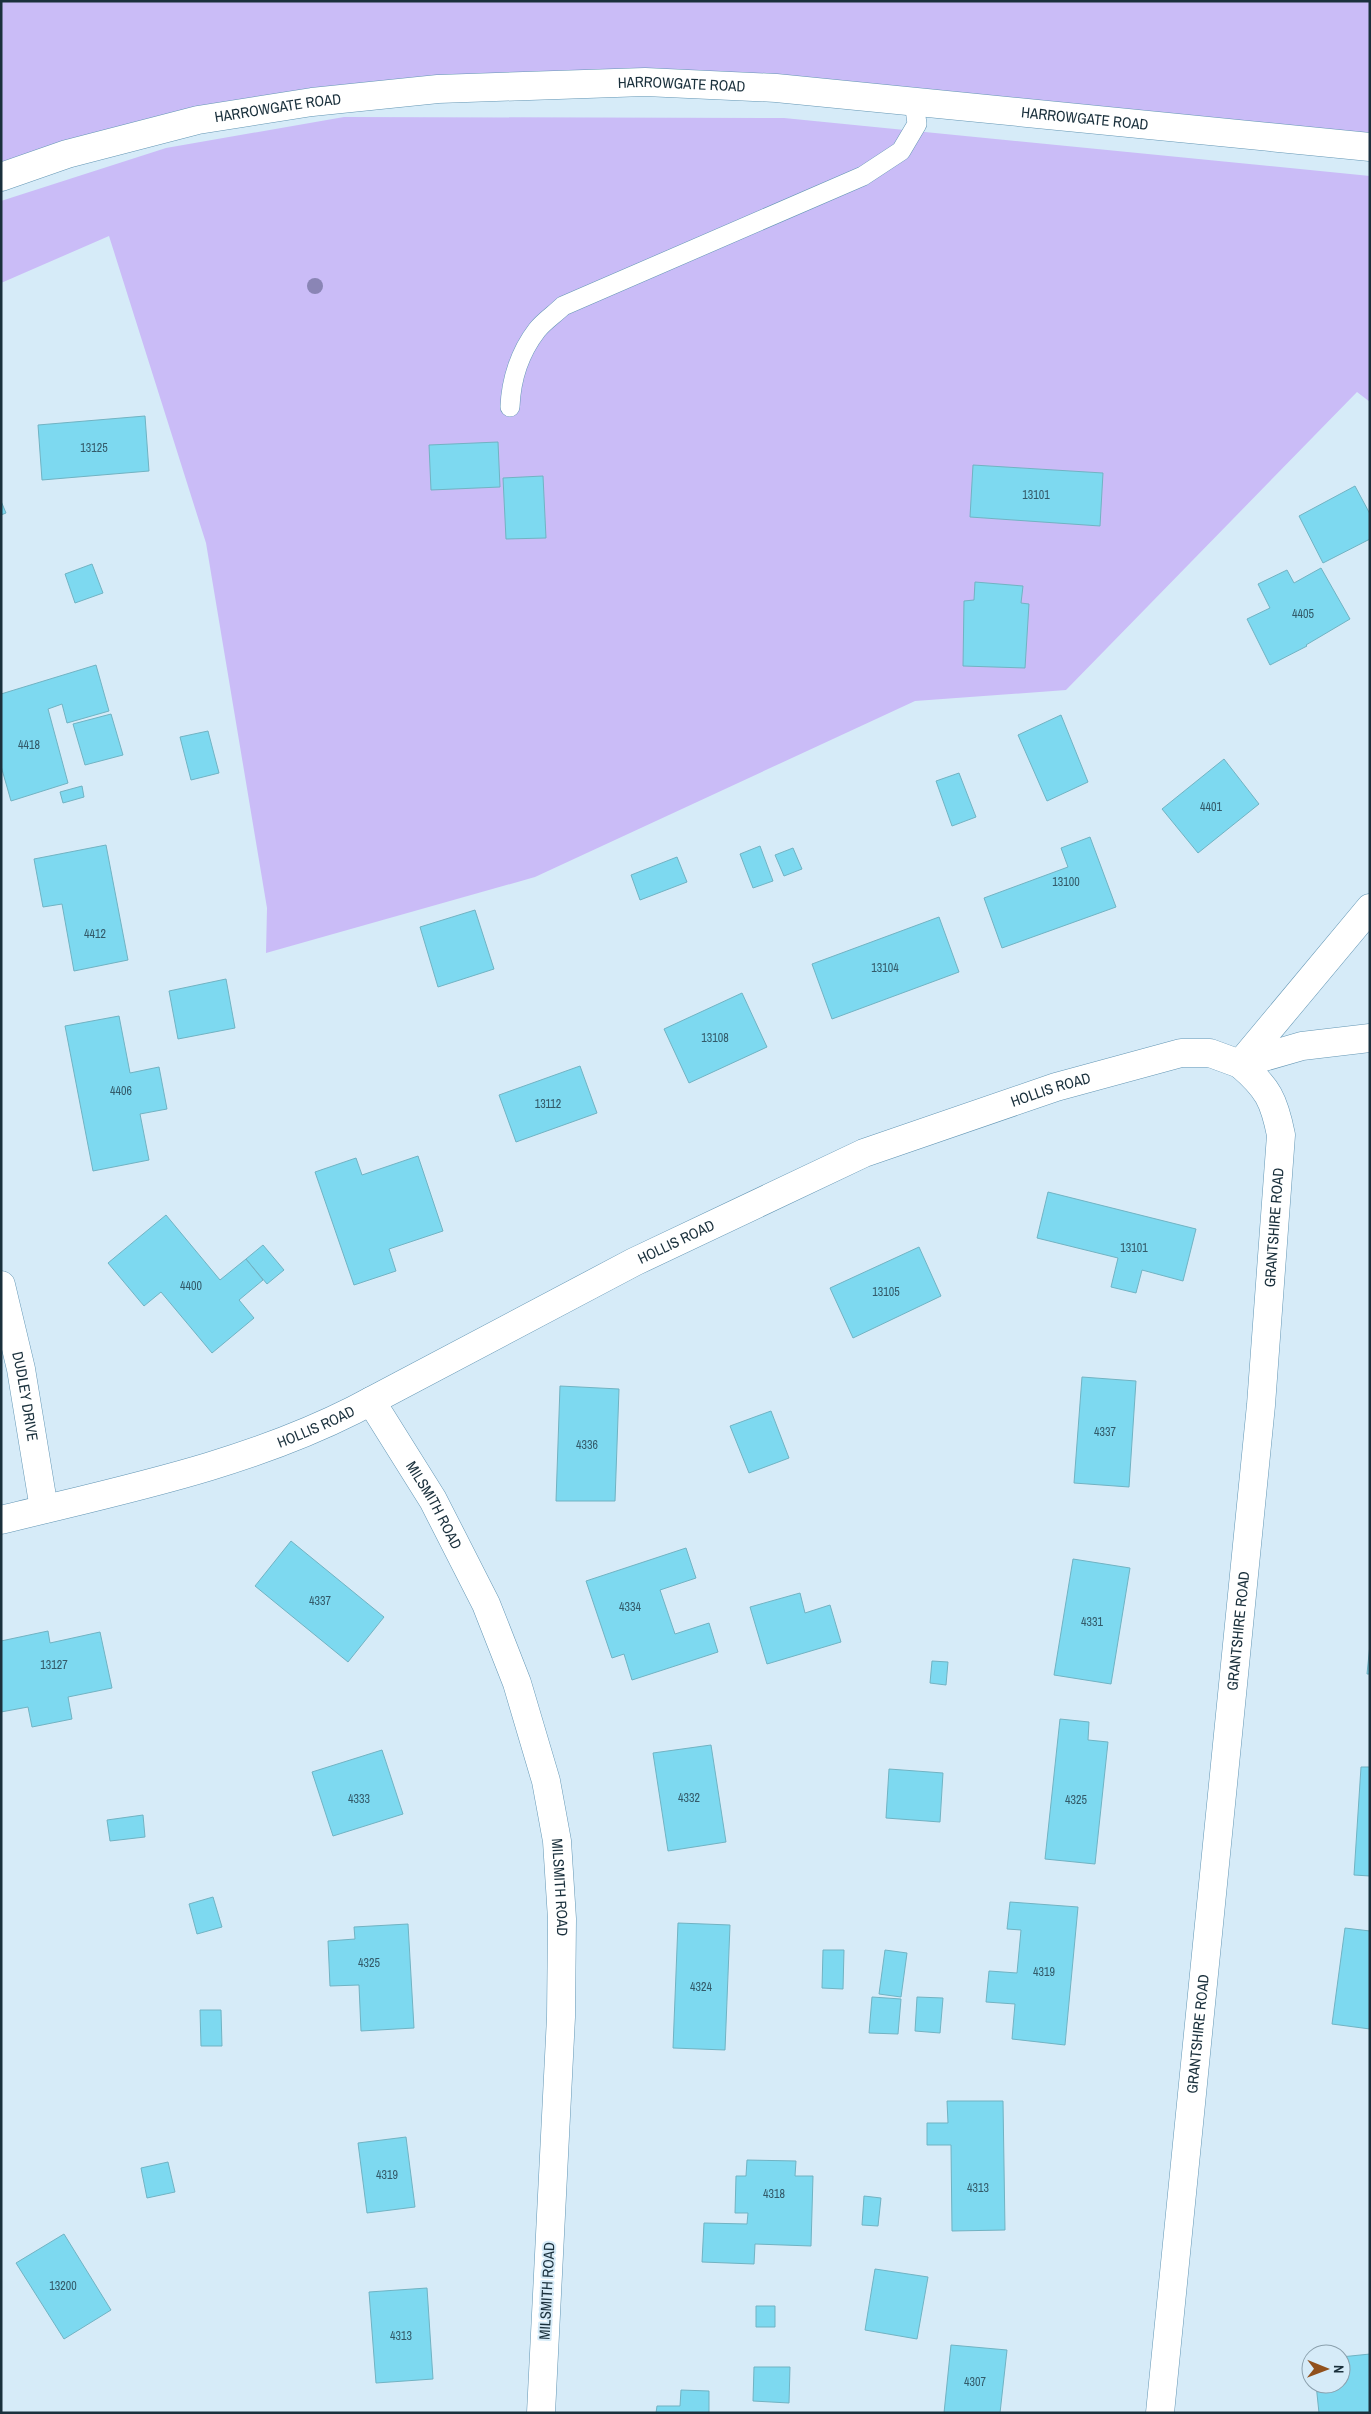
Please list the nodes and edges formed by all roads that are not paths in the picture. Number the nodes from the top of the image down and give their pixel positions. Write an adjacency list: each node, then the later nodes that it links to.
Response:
1 (914, 101): 2 (street, HARROWGATE ROAD); 3 (street, HARROWGATE ROAD); 4 (lane)
2 (1370, 147)
3 (1, 177)
4 (510, 407)
5 (1370, 908): 7 (street)
6 (1370, 1038): 7 (street)
7 (1240, 1064): 9 (street, HOLLIS ROAD); 13 (street, GRANTSHIRE ROAD)
8 (1, 1284): 10 (street, DUDLEY DRIVE)
9 (372, 1401): 10 (street, HOLLIS ROAD); 12 (street, MILSMITH ROAD)
10 (44, 1509): 11 (street, HOLLIS ROAD)
11 (1, 1520)
12 (541, 2413)
13 (1160, 2413)

